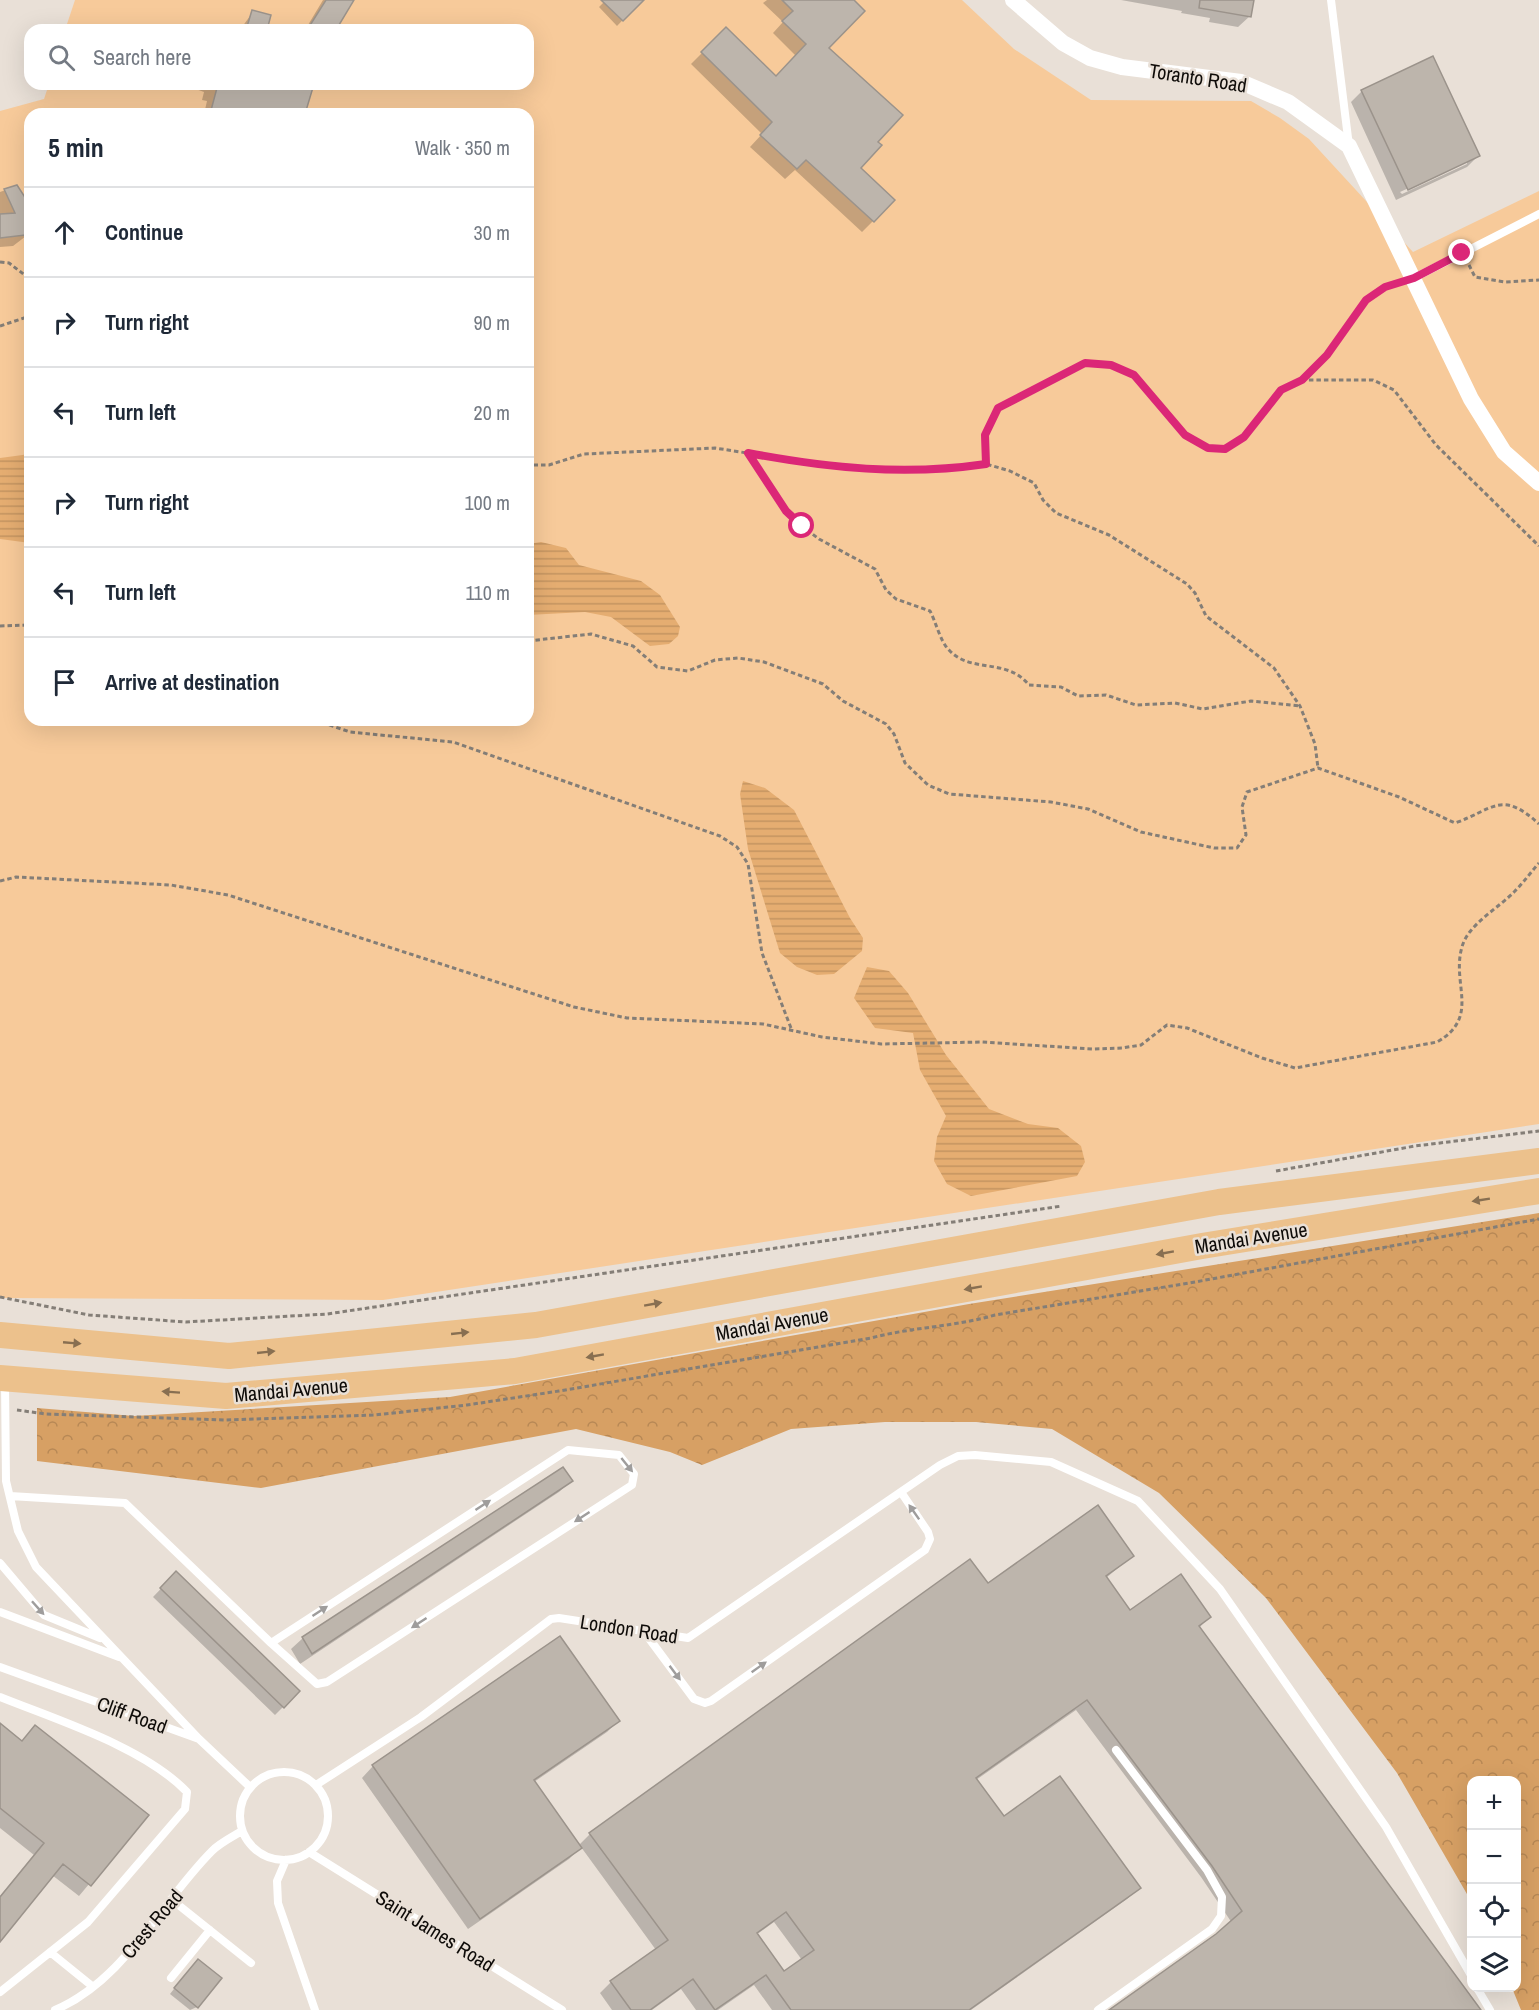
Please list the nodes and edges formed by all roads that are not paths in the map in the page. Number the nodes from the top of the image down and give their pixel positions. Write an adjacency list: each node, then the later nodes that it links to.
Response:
1 (1013, 0): 3 (street, Toranto Road)
2 (1331, 0): 3 (lane)
3 (1349, 146): 5 (street, Toranto Road)
4 (1539, 214): 5 (lane)
5 (1414, 278): 6 (street, Toranto Road)
6 (1539, 483)
7 (1539, 1161): 9 (main road, Mandai Avenue, one-way to 7)
8 (1539, 1191): 10 (main road, Mandai Avenue, one-way to 10)
9 (0, 1335)
10 (3, 1379): 12 (lane)
11 (901, 1492): 15 (lane, London Road); 15 (lane, one-way to 11); 32 (lane, London Road)
12 (10, 1496): 16 (lane); 17 (lane)
13 (0, 1563): 16 (lane, one-way to 16)
14 (0, 1612): 18 (lane)
15 (645, 1633): 23 (lane, London Road)
16 (105, 1640): 18 (lane)
17 (271, 1643): 17 (lane, one-way to 17)
18 (122, 1658): 21 (lane)
19 (0, 1667): 21 (lane, Cliff Road)
20 (0, 1697): 30 (lane)
21 (199, 1739): 24 (lane, Cliff Road)
22 (1116, 1750): 40 (lane)
23 (316, 1785): 24 (lane); 26 (lane)
24 (250, 1787): 25 (lane)
25 (242, 1831): 27 (lane); 28 (lane, Crest Road)
26 (309, 1852): 27 (lane); 39 (lane, Saint James Road)
27 (286, 1860): 38 (lane)
28 (171, 1899): 29 (lane); 34 (lane, Crest Road)
29 (210, 1930): 31 (lane); 33 (lane)
30 (50, 1952): 34 (lane); 35 (lane)
31 (251, 1963)
32 (1467, 1968)
33 (171, 1978)
34 (92, 1986): 37 (lane, Crest Road)
35 (0, 1992)
36 (1479, 1992): 41 (lane)
37 (55, 2010)
38 (315, 2010)
39 (562, 2010)
40 (1098, 2010)
41 (1490, 2010)

